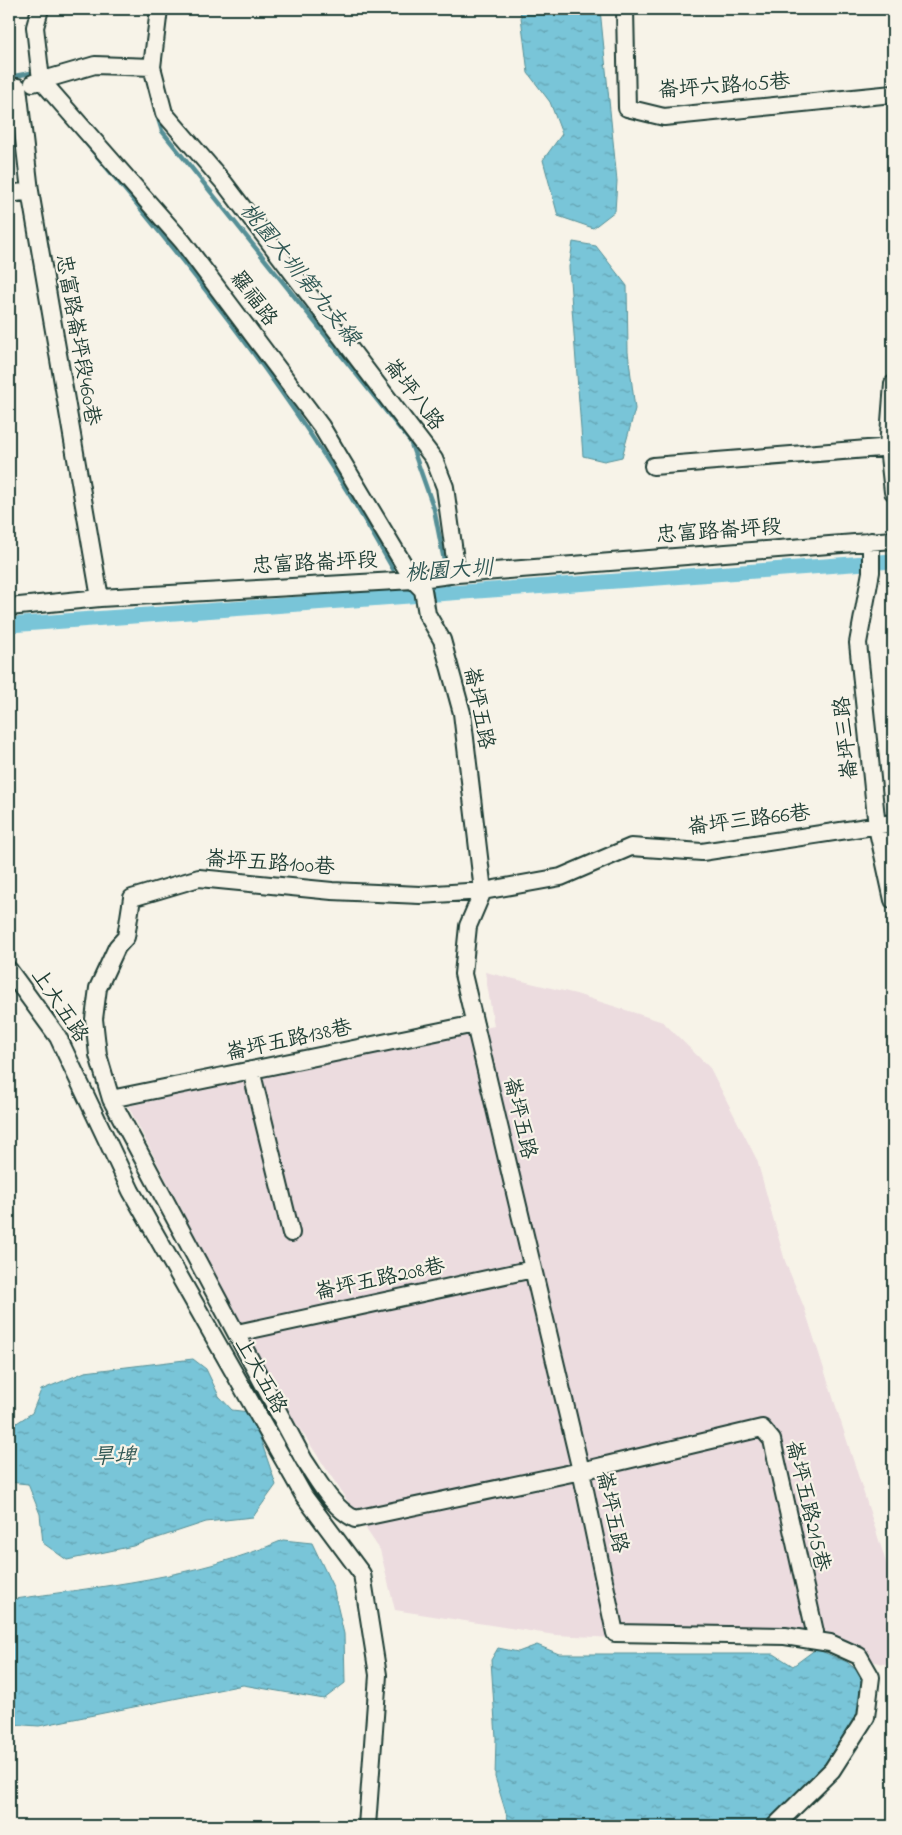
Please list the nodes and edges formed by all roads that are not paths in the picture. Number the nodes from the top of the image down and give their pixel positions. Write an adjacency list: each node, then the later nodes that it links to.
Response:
1 (40, 9): 5 (street)
2 (159, 9): 4 (street, 崙坪八路)
3 (625, 9): 7 (street, 崙坪六路105巷)
4 (152, 67): 5 (street); 16 (street, 崙坪八路)
5 (41, 80): 6 (street); 17 (street, 羅福路)
6 (13, 88): 8 (street, 忠富路崙坪段460巷)
7 (893, 94)
8 (30, 191): 9 (street); 18 (street, 忠富路崙坪段460巷)
9 (9, 194)
10 (893, 384): 11 (street)
11 (891, 447): 12 (street); 13 (street)
12 (653, 466)
13 (893, 492)
14 (893, 540): 15 (street, 忠富路崙坪段)
15 (871, 545): 16 (street, 忠富路崙坪段); 20 (street, 崙坪三路)
16 (457, 574): 17 (street, 忠富路崙坪段)
17 (418, 585): 18 (street, 忠富路崙坪段); 21 (street, 崙坪五路)
18 (100, 598): 19 (street, 忠富路崙坪段)
19 (9, 607)
20 (885, 825): 21 (street, 崙坪三路66巷); 22 (street, 崙坪三路)
21 (482, 891): 24 (street, 崙坪五路); 26 (street, 崙坪五路100巷)
22 (893, 900)
23 (9, 970): 32 (street, 上大五路)
24 (475, 1024): 25 (street, 崙坪五路138巷); 28 (street, 崙坪五路)
25 (251, 1070): 26 (street, 崙坪五路138巷); 27 (street)
26 (111, 1099): 29 (street)
27 (291, 1233)
28 (533, 1269): 29 (street, 崙坪五路208巷); 30 (street, 崙坪五路)
29 (236, 1333): 31 (street)
30 (581, 1471): 31 (street); 33 (street, 崙坪五路215巷); 35 (street, 崙坪五路)
31 (334, 1502): 32 (street)
32 (329, 1527): 34 (street, 上大五路)
33 (815, 1632)
34 (367, 1826)
35 (775, 1826)

